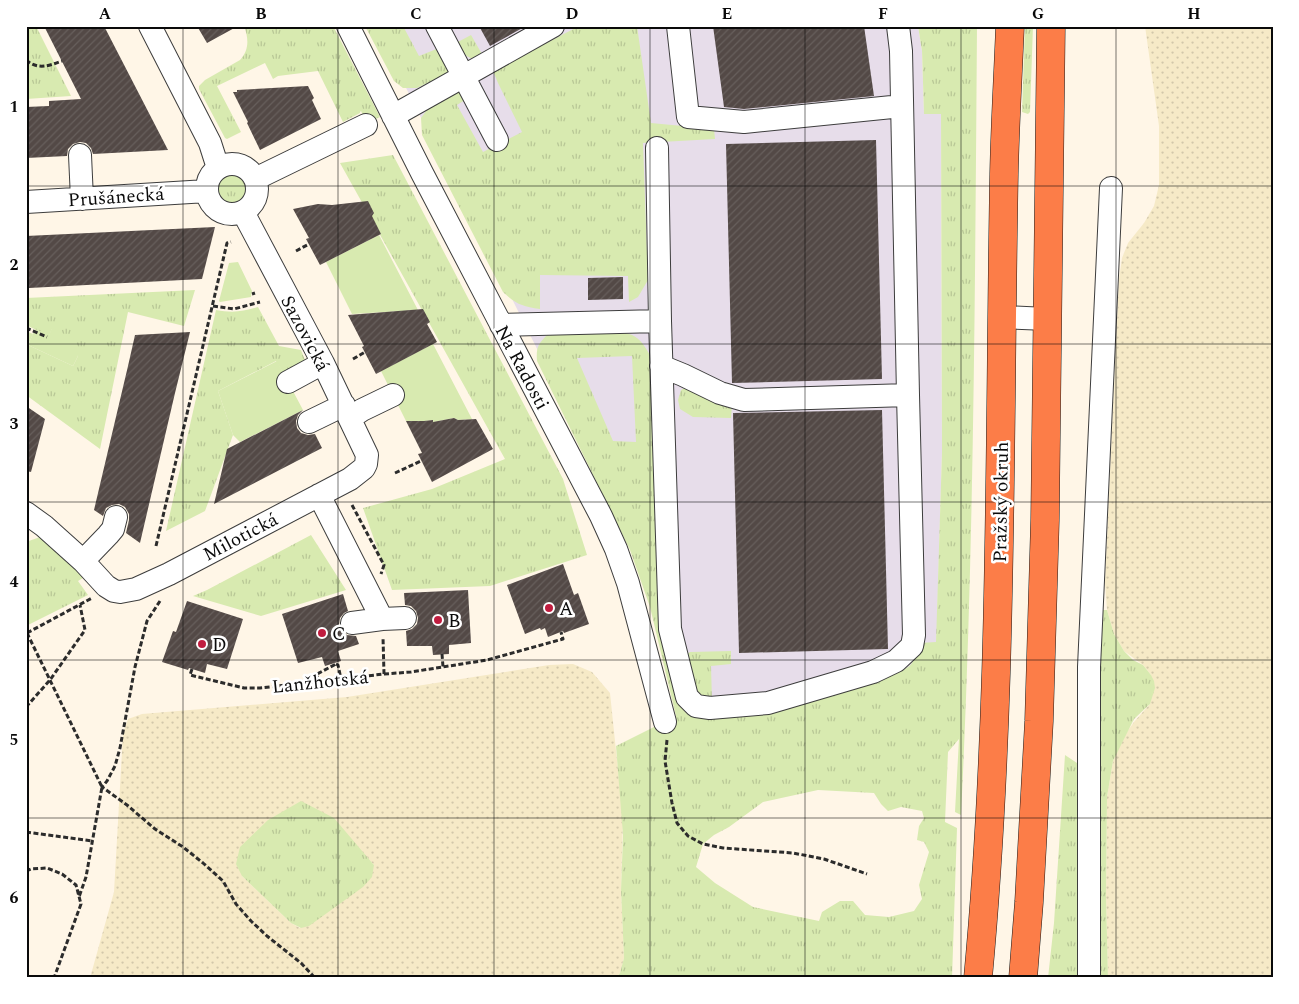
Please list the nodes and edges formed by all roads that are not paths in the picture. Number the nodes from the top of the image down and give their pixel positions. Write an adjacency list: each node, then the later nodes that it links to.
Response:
1 (150, 26): 19 (street)
2 (348, 26): 14 (street, Na Radosti)
3 (437, 26): 11 (street)
4 (553, 26): 11 (street)
5 (678, 26): 13 (street)
6 (898, 26): 13 (street)
7 (996, 26): 20 (highway)
8 (1010, 26): 20 (highway, Pražský okruh)
9 (1051, 26): 12 (highway)
10 (1060, 26): 12 (highway)
11 (463, 76): 14 (street); 16 (street)
12 (1050, 92): 28 (highway)
13 (902, 106): 35 (street)
14 (393, 116): 30 (street, Na Radosti)
15 (366, 126): 21 (street)
16 (498, 140)
17 (657, 148): 29 (street)
18 (80, 155): 24 (street)
19 (218, 168): 21 (street); 23 (street)
20 (1004, 171): 27 (highway, Pražský okruh)
21 (255, 178): 26 (street)
22 (1111, 188): 49 (street)
23 (207, 191): 24 (street, Prušánecká); 26 (street)
24 (82, 199): 25 (street, Prušánecká)
25 (26, 202)
26 (243, 212): 31 (street, Sazovická)
27 (1002, 317): 28 (street); 47 (highway, Pražský okruh)
28 (1048, 319): 48 (highway)
29 (660, 321): 30 (street); 32 (street)
30 (501, 325): 46 (street, Na Radosti)
31 (322, 363): 33 (street); 36 (street, Sazovická)
32 (661, 366): 35 (street); 35 (street)
33 (288, 382)
34 (393, 394): 36 (street)
35 (908, 395)
36 (347, 411): 37 (street); 38 (street, Sazovická)
37 (309, 422)
38 (367, 455): 39 (street, Milotická)
39 (319, 494): 42 (street, Milotická); 44 (street)
40 (26, 513): 42 (street)
41 (116, 517): 42 (street)
42 (83, 561)
43 (405, 618): 44 (street)
44 (382, 619): 45 (street)
45 (352, 623)
46 (665, 722)
47 (978, 978)
48 (1023, 978)
49 (1089, 978)

